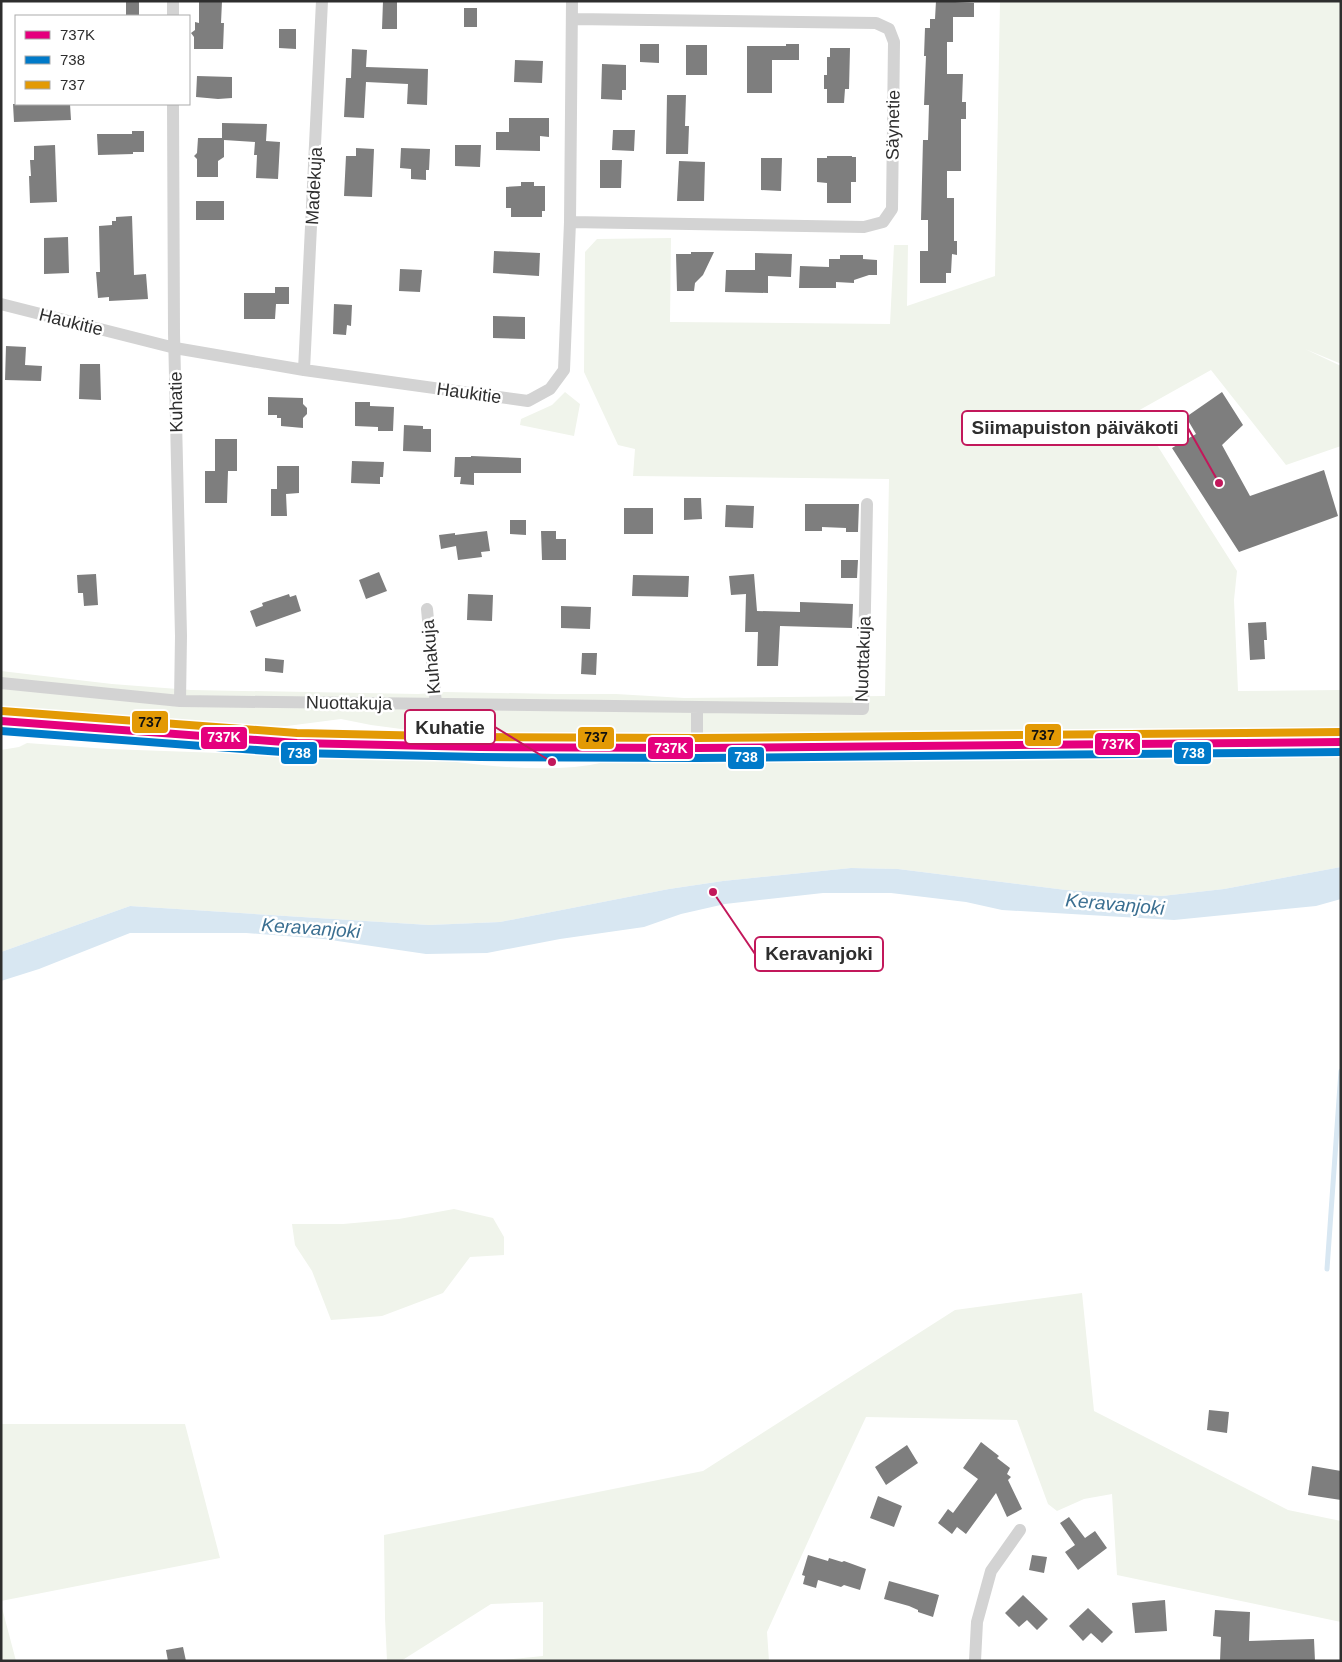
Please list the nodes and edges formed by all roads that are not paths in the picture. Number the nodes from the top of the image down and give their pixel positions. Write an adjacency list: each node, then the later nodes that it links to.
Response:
1 (173, 1): 4 (street)
2 (322, 1): 10 (street, Madekuja)
3 (572, 1): 5 (street, Haukitie)
4 (173, 15)
5 (573, 19): 7 (street, Haukitie); 7 (street, Säynetie)
6 (173, 105): 9 (street, Kuhatie)
7 (570, 222): 10 (street, Haukitie)
8 (1, 304): 9 (street, Haukitie)
9 (175, 348): 10 (street, Haukitie); 14 (street, Kuhatie)
10 (304, 370)
11 (867, 504): 16 (street, Nuottakuja)
12 (427, 610): 15 (street, Kuhakuja)
13 (1, 684): 14 (street, Nuottakuja)
14 (180, 701): 15 (street, Nuottakuja)
15 (436, 704): 16 (street, Nuottakuja)
16 (697, 707): 19 (street)
17 (1, 721): 19 (main road)
18 (1341, 742): 19 (main road)
19 (696, 748)
20 (1020, 1530): 21 (street)
21 (975, 1661)

